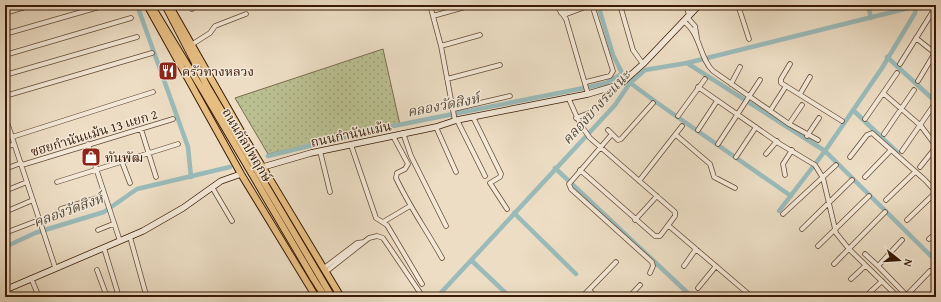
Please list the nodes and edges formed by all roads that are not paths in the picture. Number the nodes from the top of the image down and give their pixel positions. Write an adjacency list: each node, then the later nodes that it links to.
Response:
1 (32, 5): 15 (street)
2 (106, 5): 21 (street)
3 (149, 5): 47 (main road, ถนนกัลปพฤกษ์); 96 (main road, ถนนกัลปพฤกษ์)
4 (165, 5): 47 (main road, ถนนกัลปพฤกษ์)
5 (169, 5): 26 (main road, ถนนกัลปพฤกษ์)
6 (430, 5): 18 (street)
7 (472, 5): 18 (street)
8 (556, 5): 17 (street)
9 (620, 5): 31 (street)
10 (686, 5): 20 (street)
11 (699, 5): 20 (street, ถนนกำนันแม้น)
12 (738, 5): 25 (street)
13 (575, 7): 17 (street)
14 (935, 8): 24 (street)
15 (5, 13)
16 (246, 14): 26 (street)
17 (562, 14): 45 (street); 45 (street)
18 (433, 16): 27 (street)
19 (131, 18): 30 (street)
20 (687, 18): 31 (street, ถนนกำนันแม้น); 43 (street)
21 (5, 34)
22 (480, 35): 27 (street)
23 (137, 37): 37 (street)
24 (916, 38): 29 (street); 33 (street)
25 (749, 39)
26 (191, 45): 82 (main road, ถนนกัลปพฤกษ์)
27 (441, 46): 40 (street)
28 (152, 53): 52 (street)
29 (936, 53): 42 (street)
30 (5, 55)
31 (643, 64): 45 (street, ถนนกำนันแม้น)
32 (790, 64): 44 (street)
33 (900, 64)
34 (500, 65): 40 (street)
35 (740, 68): 43 (street)
36 (897, 73): 50 (street)
37 (5, 75)
38 (810, 77): 51 (street)
39 (705, 78): 46 (street)
40 (447, 79): 63 (street)
41 (760, 80): 56 (street)
42 (918, 81)
43 (731, 84): 56 (street)
44 (786, 86): 51 (street); 61 (street)
45 (587, 87): 54 (street, ถนนกำนันแม้น)
46 (698, 87): 55 (street); 66 (street)
47 (204, 88): 183 (main road, ถนนกัลปพฤกษ์, bridge)
48 (914, 90): 60 (street)
49 (152, 92): 89 (street)
50 (883, 93): 60 (street); 71 (street)
51 (800, 94): 72 (street)
52 (5, 96)
53 (510, 96): 63 (street)
54 (568, 97): 67 (street, ถนนกำนันแม้น); 68 (street)
55 (717, 101): 64 (street); 81 (street)
56 (747, 101): 61 (street); 64 (street)
57 (936, 102): 75 (street)
58 (653, 103): 84 (street)
59 (802, 105): 73 (street)
60 (902, 108): 75 (street); 85 (street)
61 (770, 111): 73 (street)
62 (589, 113): 68 (street)
63 (455, 115): 67 (street, ถนนกำนันแม้น); 77 (street, ถนนกำนันแม้น); 121 (street)
64 (739, 115): 78 (street); 95 (street)
65 (5, 116): 76 (street)
66 (678, 116)
67 (473, 117): 143 (street)
68 (576, 118): 98 (street)
69 (819, 118): 88 (street)
70 (173, 119): 79 (street, ซฮยกำนันแม้น 13 แยก 2)
71 (865, 119)
72 (842, 120)
73 (789, 124): 88 (street)
74 (682, 126): 86 (street)
75 (921, 126): 99 (street); 104 (street)
76 (7, 127): 89 (street)
77 (436, 127): 83 (street, ถนนกำนันแม้น); 117 (street)
78 (756, 127): 91 (street); 107 (street)
79 (141, 129): 93 (street, ซฮยกำนันแม้น 13 แยก 2); 105 (street)
80 (608, 130): 84 (street)
81 (698, 130)
82 (242, 133): 96 (main road); 112 (main road, ถนนกัลปพฤกษ์)
83 (402, 134): 87 (street, ถนนกำนันแม้น); 155 (street)
84 (612, 134): 98 (street)
85 (884, 134)
86 (676, 135): 126 (street); 131 (street)
87 (393, 136): 97 (street, ถนนกำนันแม้น); 141 (street)
88 (808, 136): 90 (street)
89 (12, 137): 92 (street)
90 (818, 140)
91 (777, 141): 101 (street); 106 (street)
92 (14, 144): 100 (street); 110 (street)
93 (88, 144): 110 (street, ซฮยกำนันแม้น 13 แยก 2); 115 (street)
94 (178, 144): 105 (street)
95 (718, 144)
96 (225, 145): 119 (main road, ถนนกัลปพฤกษ์)
97 (351, 145): 103 (street, ถนนกำนันแม้น); 153 (street)
98 (600, 147): 116 (street); 126 (street)
99 (936, 147): 113 (street)
100 (5, 148)
101 (792, 150): 120 (street); 124 (street)
102 (891, 150): 108 (street); 118 (street); 123 (street)
103 (320, 151): 112 (street, ถนนกำนันแม้น); 133 (street)
104 (902, 151)
105 (148, 154): 109 (street); 122 (street)
106 (766, 154)
107 (736, 157)
108 (850, 157)
109 (122, 162): 115 (street); 129 (street)
110 (21, 164): 114 (street, ซฮยกำนันแม้น 13 แยก 2); 127 (street)
111 (836, 165): 124 (street)
112 (263, 167): 119 (main road); 144 (main road, ถนนกัลปพฤกษ์)
113 (920, 167)
114 (5, 169)
115 (96, 169): 128 (street); 135 (street)
116 (580, 170): 150 (street); 182 (street)
117 (456, 172)
118 (915, 172): 134 (street); 139 (street)
119 (241, 174): 130 (street); 149 (main road, ถนนกัลปพฤกษ์)
120 (785, 175)
121 (485, 176)
122 (156, 177)
123 (865, 177)
124 (823, 178): 140 (street); 147 (street)
125 (852, 180): 140 (street)
126 (639, 181): 136 (street)
127 (27, 182): 132 (street); 138 (street)
128 (57, 182)
129 (130, 183)
130 (212, 187): 152 (street); 162 (street)
131 (735, 188)
132 (5, 191)
133 (330, 192)
134 (936, 192): 151 (street)
135 (104, 196): 142 (street); 154 (street)
136 (657, 196): 150 (street); 156 (street)
137 (869, 196): 159 (street)
138 (33, 200): 145 (street); 148 (street)
139 (886, 200)
140 (830, 203): 157 (street); 159 (street)
141 (410, 206): 153 (street); 171 (street)
142 (61, 209)
143 (507, 209)
144 (288, 210): 149 (main road); 179 (main road, ถนนกัลปพฤกษ์)
145 (5, 212)
146 (885, 212): 169 (street)
147 (783, 214)
148 (39, 220): 160 (street); 178 (street)
149 (269, 220): 198 (main road, ถนนกัลปพฤกษ์)
150 (636, 220): 156 (street)
151 (907, 220)
152 (232, 221)
153 (383, 222): 187 (street)
154 (113, 224): 158 (street); 165 (street)
155 (446, 226)
156 (669, 226): 168 (street)
157 (802, 229)
158 (98, 230)
159 (835, 230): 166 (street); 169 (street)
160 (5, 233)
161 (936, 233): 163 (street)
162 (130, 237): 165 (street); 192 (street)
163 (929, 239)
164 (902, 240): 177 (street)
165 (120, 241): 167 (street)
166 (818, 246)
167 (104, 248): 178 (street); 197 (street)
168 (696, 249): 174 (street); 175 (street)
169 (848, 249): 173 (street); 176 (street)
170 (865, 254): 177 (street)
171 (442, 258)
172 (616, 262): 191 (street)
173 (834, 264)
174 (684, 266)
175 (716, 266): 189 (street); 206 (street)
176 (865, 266): 185 (street); 186 (street)
177 (878, 266): 194 (street)
178 (55, 267): 184 (street)
179 (326, 269): 201 (main road, ถนนกัลปพฤกษ์); 202 (street)
180 (97, 270): 196 (street)
181 (930, 271): 194 (street)
182 (650, 273)
183 (316, 277): 199 (main road, ถนนกัลปพฤกษ์); 200 (main road, ถนนกัลปพฤกษ์)
184 (31, 278): 190 (street); 195 (street)
185 (851, 279)
186 (882, 281): 193 (street); 207 (street)
187 (422, 284)
188 (640, 285): 205 (street)
189 (698, 288)
190 (5, 290)
191 (589, 290): 203 (street); 204 (street)
192 (145, 292)
193 (867, 295)
194 (908, 296)
195 (39, 297)
196 (107, 297)
197 (119, 297)
198 (316, 297)
199 (324, 297)
200 (332, 297)
201 (342, 297)
202 (423, 297)
203 (582, 297)
204 (596, 297)
205 (629, 297)
206 (752, 297)
207 (898, 297)

